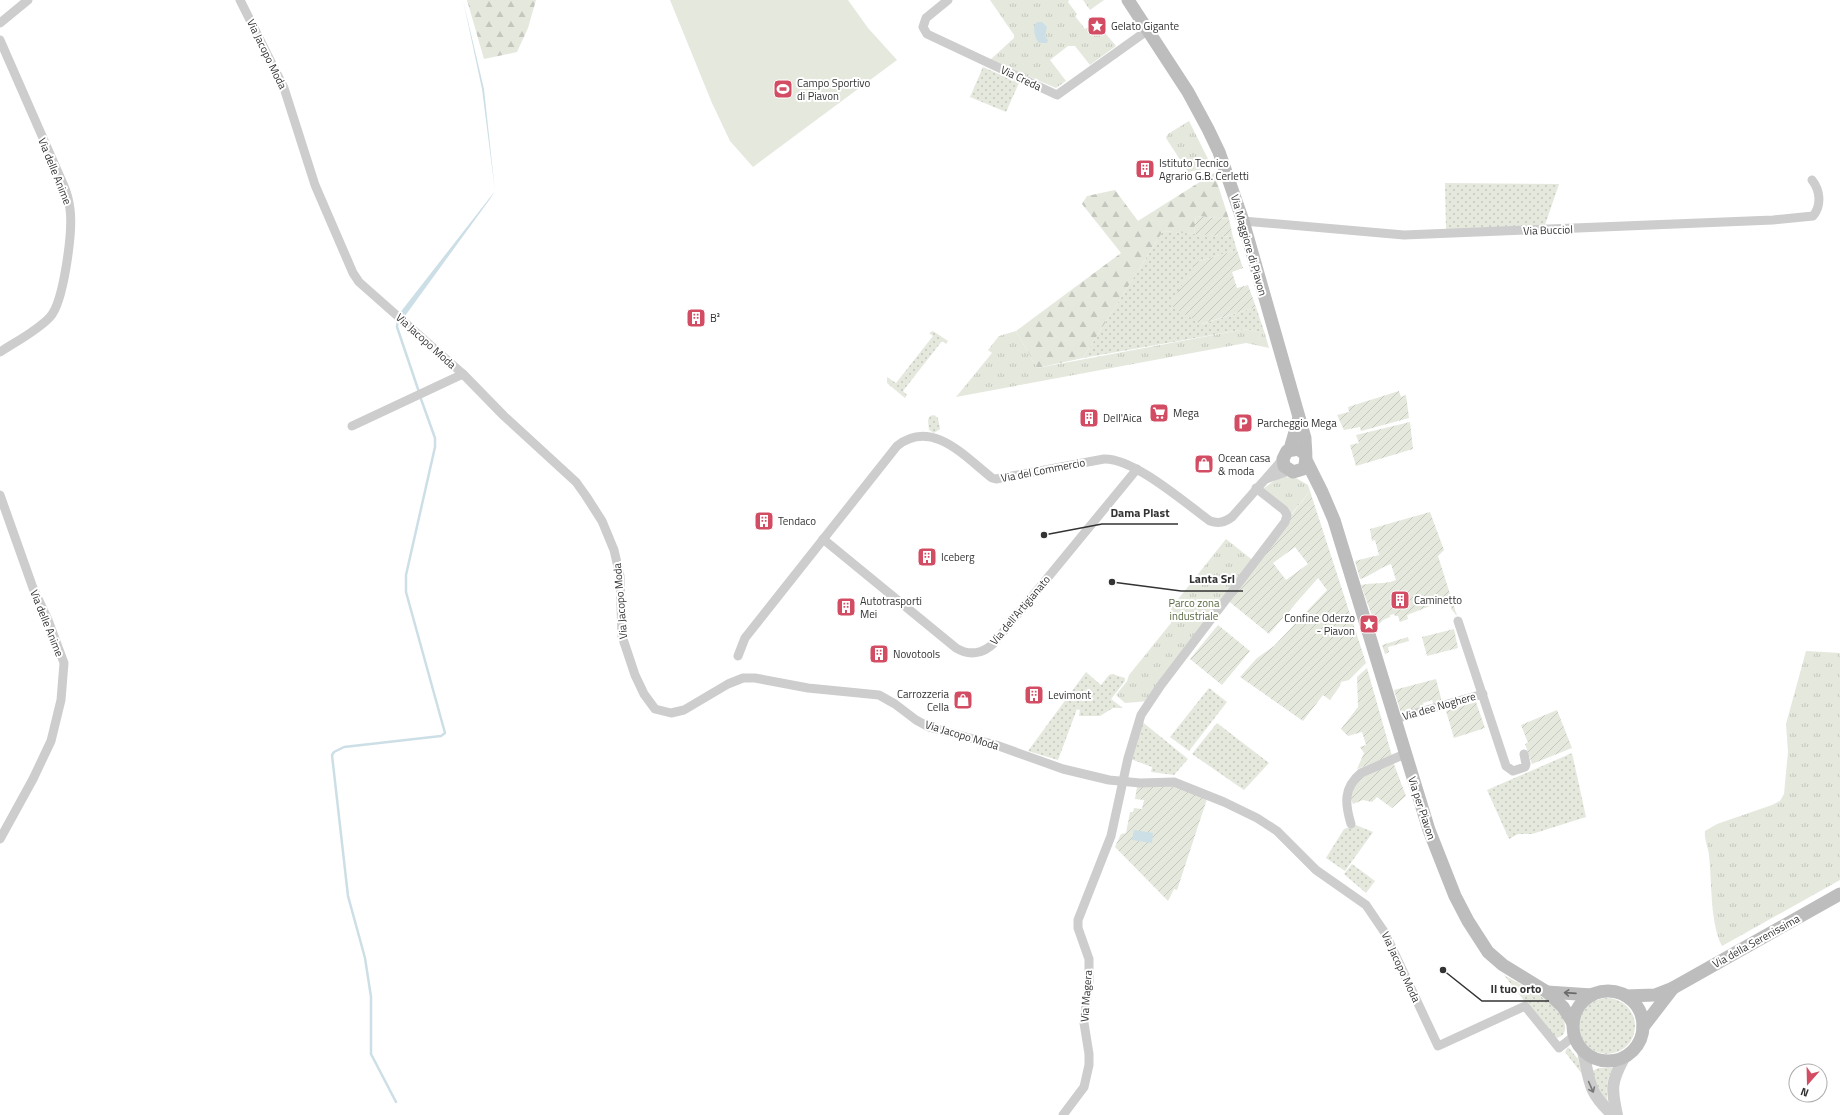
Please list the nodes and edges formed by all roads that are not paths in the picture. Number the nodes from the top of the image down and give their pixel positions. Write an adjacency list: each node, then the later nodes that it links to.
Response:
1 (28, 0): 5 (street)
2 (240, 0): 11 (street, Via Jacopo Moda)
3 (948, 0): 6 (street, Via Creda)
4 (1128, 0): 6 (main road, Via Maggiore di Piavon)
5 (0, 23)
6 (1148, 30): 9 (main road, Via Maggiore di Piavon)
7 (0, 40): 10 (street, Via delle Anime)
8 (1812, 180): 9 (street, Via Bucciol)
9 (1243, 221): 12 (main road, Via Maggiore di Piavon)
10 (0, 352)
11 (463, 374): 13 (street); 27 (street, Via Jacopo Moda)
12 (1299, 418): 14 (main road); 15 (main road, Via Maggiore di Piavon)
13 (352, 426)
14 (1286, 454): 15 (main road); 15 (main road); 17 (street, Via del Commercio)
15 (1300, 465): 17 (street, Via del Commercio); 24 (main road, Via per Piavon)
16 (1137, 468): 18 (street, Via del Commercio); 20 (street, Via del Commercio); 20 (street, Via dell'Artigianato)
17 (1265, 480): 18 (street, Via del Commercio)
18 (1256, 488): 27 (street)
19 (0, 495): 29 (street, Via delle Anime)
20 (823, 539): 22 (street, Via del Commercio)
21 (1458, 621): 23 (street, Via dee Noghere)
22 (738, 656)
23 (1483, 694): 24 (street, Via dee Noghere); 26 (street, Via dee Noghere)
24 (1395, 719): 25 (main road, Via per Piavon)
25 (1405, 754): 28 (street); 32 (main road, Via per Piavon)
26 (1524, 754)
27 (1123, 781): 36 (street, Via Jacopo Moda); 39 (street, Via Magera)
28 (1350, 824)
29 (0, 839)
30 (1840, 894): 31 (main road, Via della Serenissima)
31 (1672, 988): 34 (main road, Via della Serenissima); 35 (main road)
32 (1547, 992): 33 (main road, Via per Piavon, one-way to 32); 36 (main road, Via per Piavon)
33 (1592, 995): 34 (main road); 36 (main road)
34 (1626, 996): 35 (main road)
35 (1643, 1027): 38 (main road)
36 (1573, 1029): 37 (main road)
37 (1583, 1051): 38 (main road); 40 (street, one-way to 40)
38 (1624, 1058): 41 (street)
39 (1063, 1115)
40 (1613, 1115)
41 (1617, 1115)

